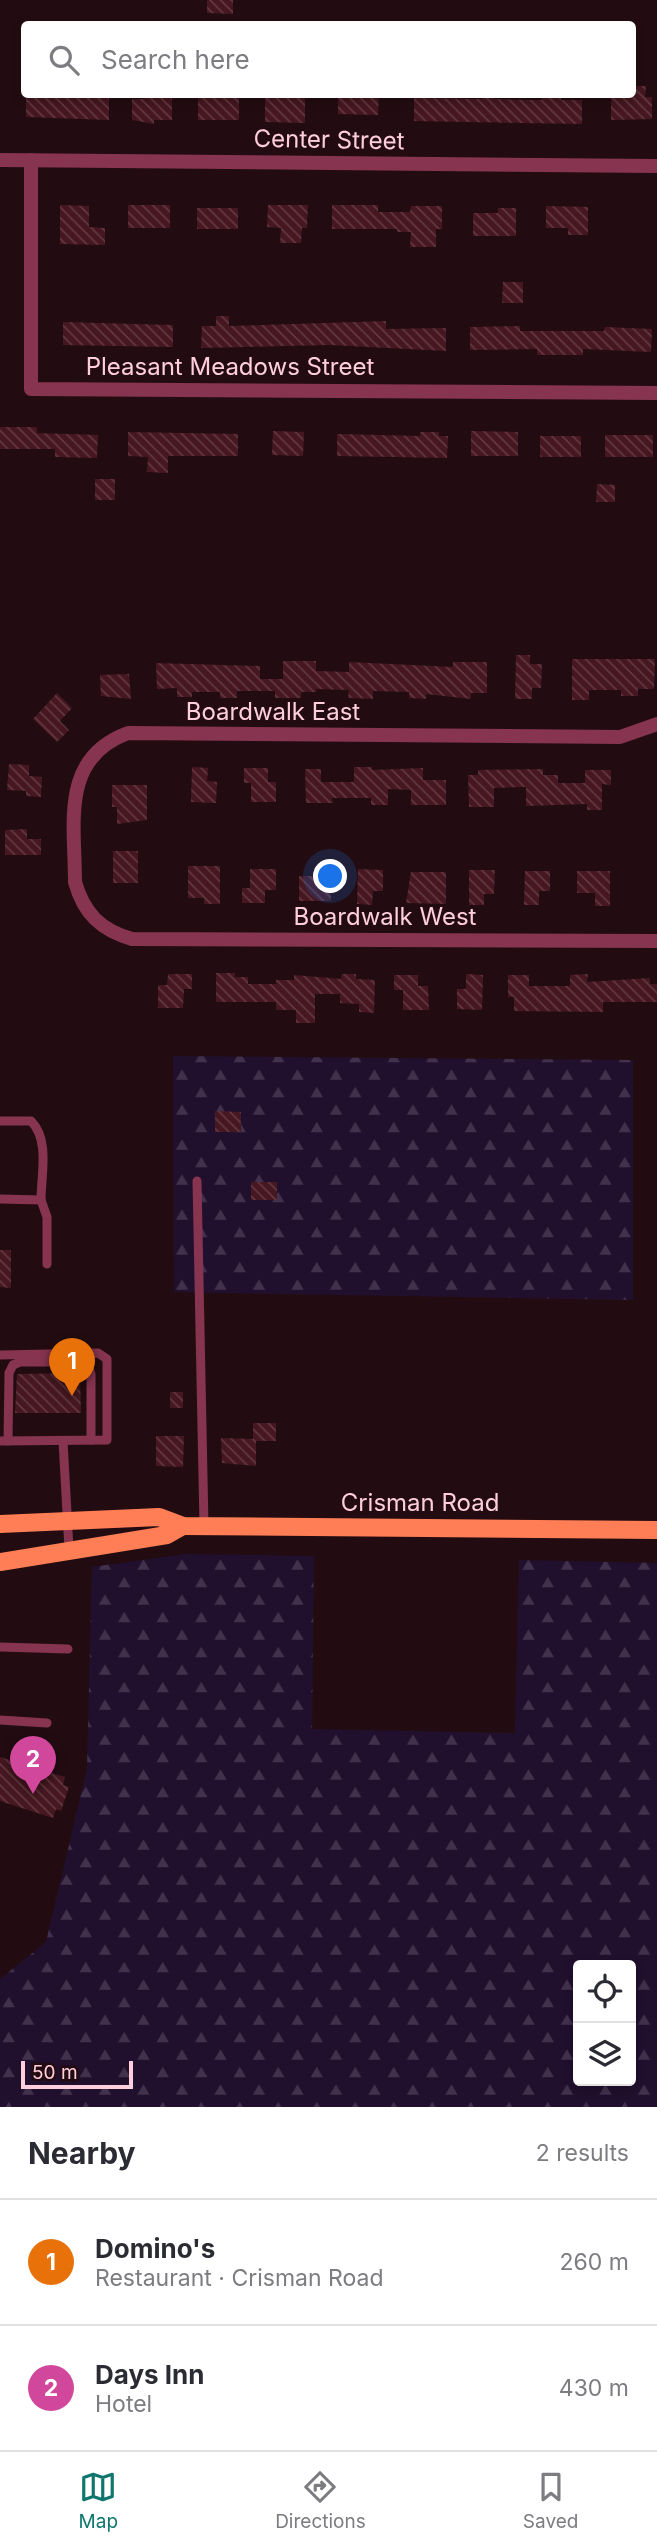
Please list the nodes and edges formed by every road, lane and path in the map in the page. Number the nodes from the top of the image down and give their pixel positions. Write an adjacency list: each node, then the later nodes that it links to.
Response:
1 (0, 160): 2 (street, Center Street)
2 (31, 160): 3 (street, Center Street); 4 (street, Pleasant Meadows Street)
3 (657, 166)
4 (657, 393)
5 (657, 724): 6 (street, Boardwalk East)
6 (114, 933): 7 (street, Boardwalk West)
7 (657, 941)
8 (0, 1121): 11 (lane)
9 (197, 1181): 20 (lane)
10 (0, 1199): 11 (lane)
11 (41, 1200): 12 (lane)
12 (47, 1264)
13 (0, 1354): 14 (lane)
14 (91, 1440): 15 (lane); 16 (lane)
15 (4, 1441): 16 (lane)
16 (63, 1441): 17 (lane)
17 (65, 1520): 18 (main road, Crisman Road); 19 (main road, Crisman Road); 22 (lane)
18 (0, 1524)
19 (183, 1526): 20 (main road, Crisman Road); 22 (main road, Crisman Road)
20 (204, 1526): 21 (main road, Crisman Road)
21 (657, 1530)
22 (69, 1549): 23 (main road, Crisman Road)
23 (0, 1562)
24 (0, 1647): 25 (lane)
25 (68, 1650)
26 (0, 1720): 27 (lane)
27 (47, 1723)

